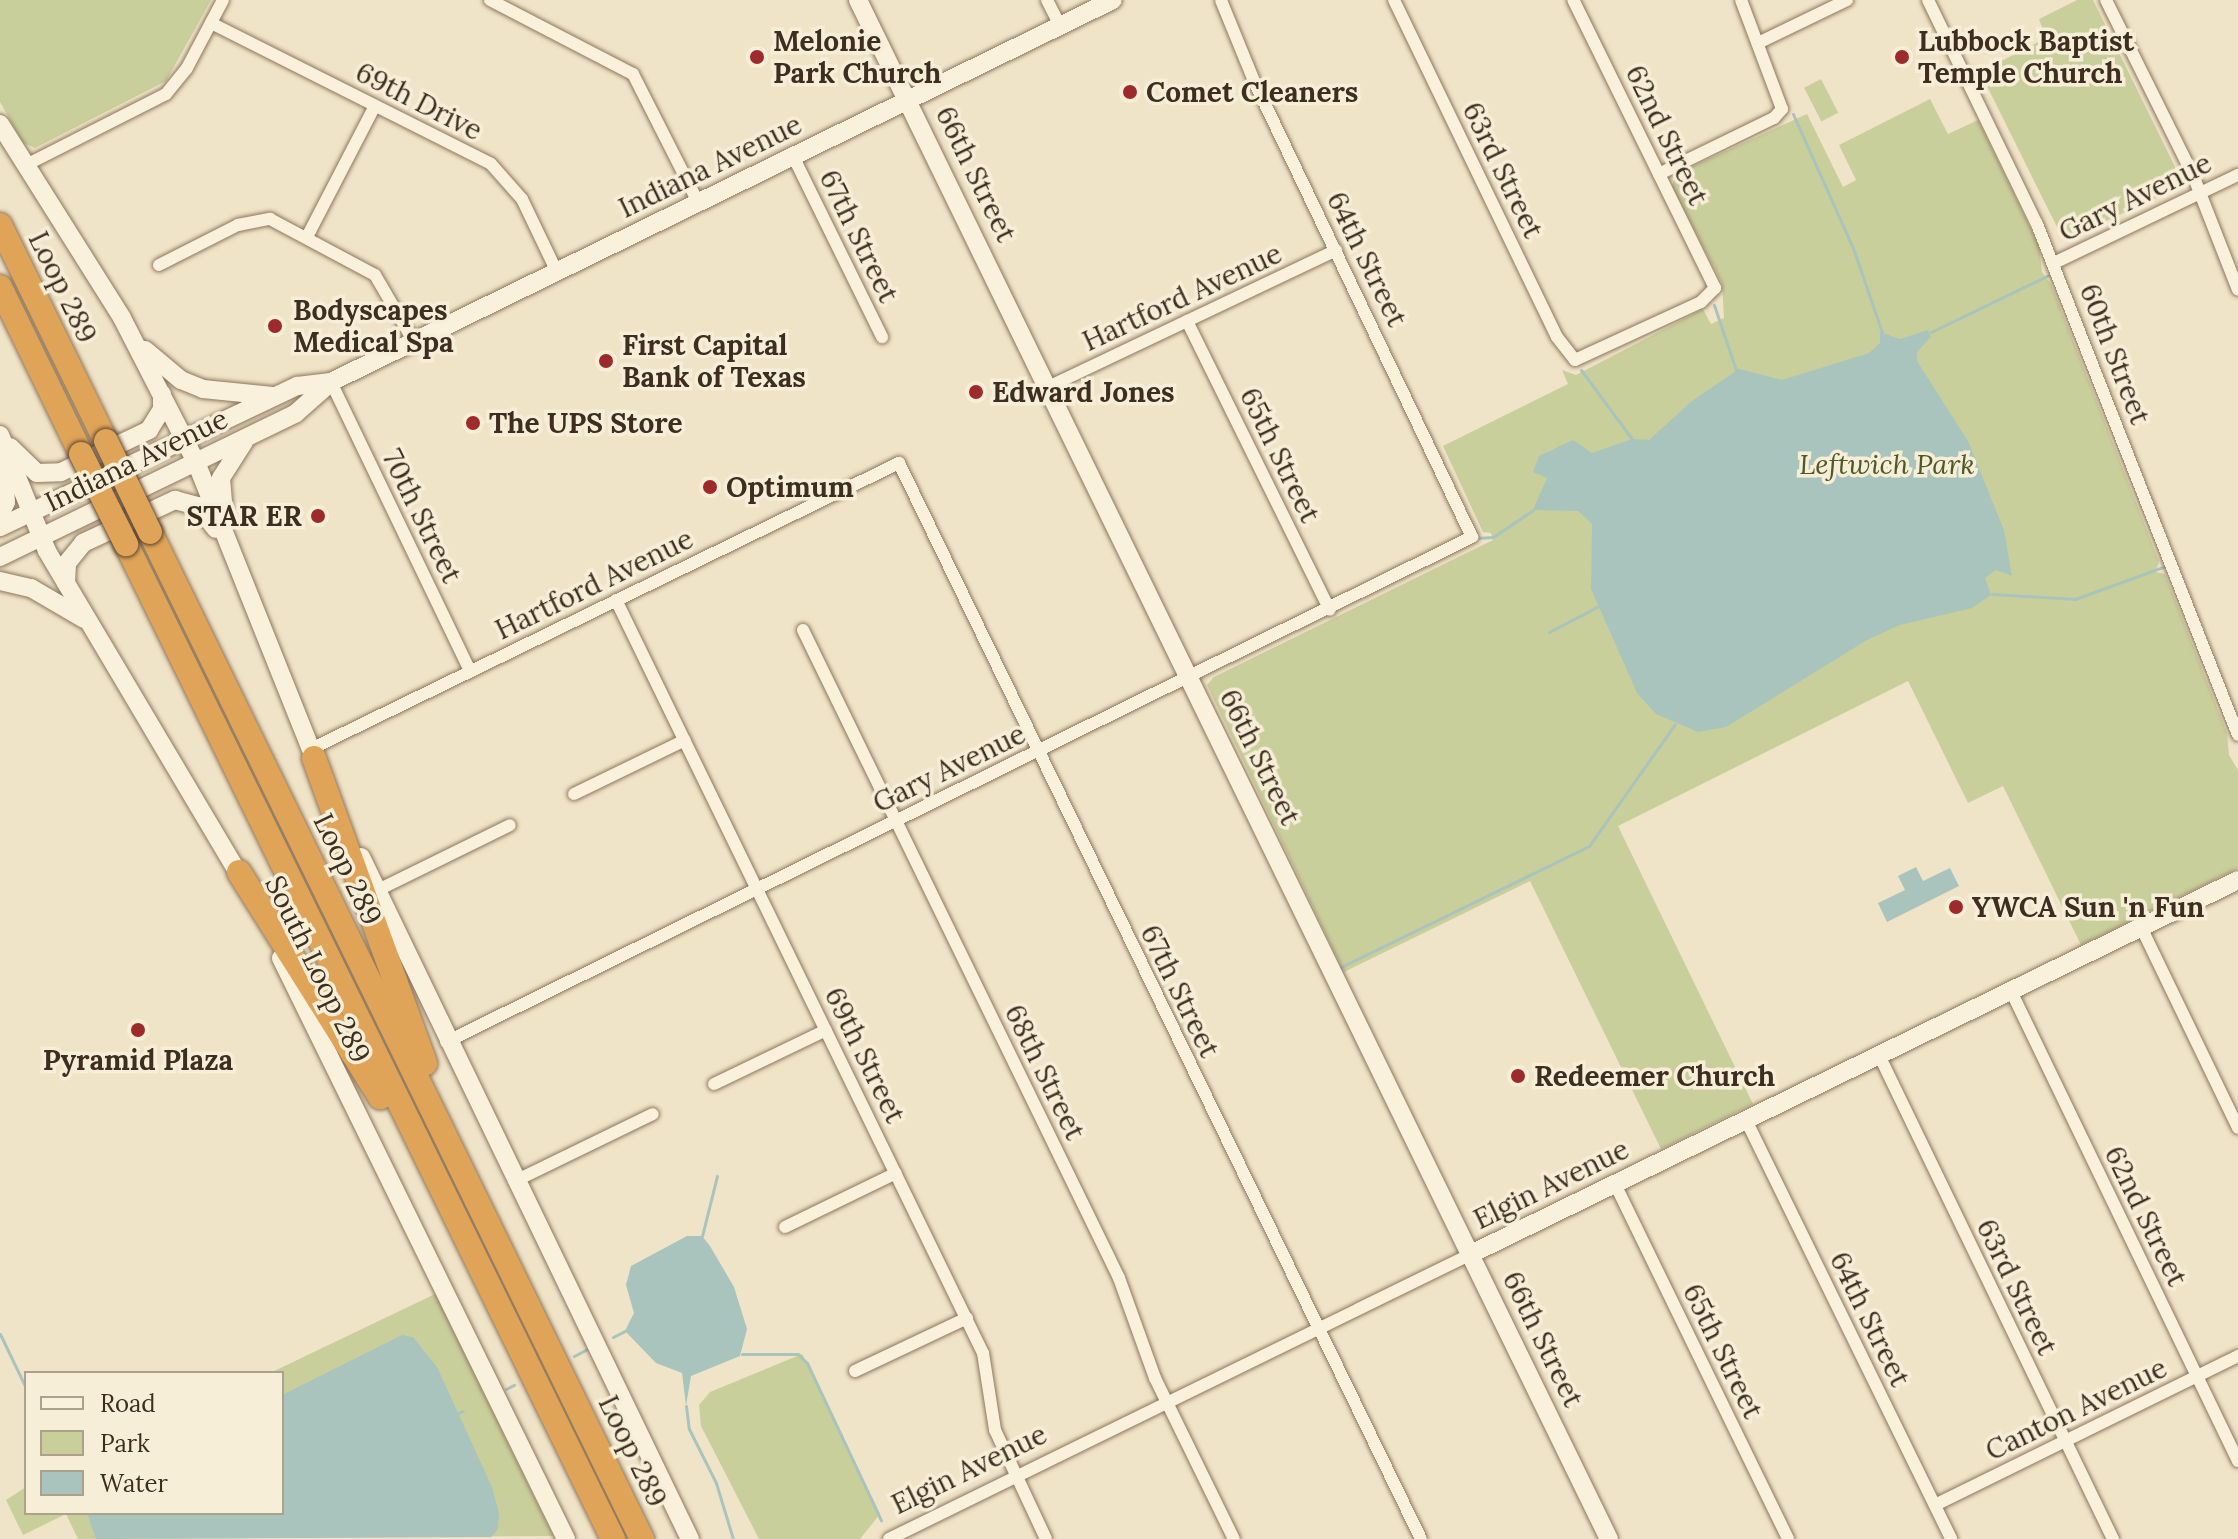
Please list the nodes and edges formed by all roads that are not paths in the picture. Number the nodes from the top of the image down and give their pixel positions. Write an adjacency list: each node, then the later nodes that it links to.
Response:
1 (223, 0): 13 (street)
2 (490, 0): 24 (street)
3 (858, 0): 16 (main road, 66th Street)
4 (1047, 0): 14 (street)
5 (1113, 0): 14 (main road, Indiana Avenue)
6 (1221, 0): 27 (street, 64th Street)
7 (1394, 0): 33 (street, 63rd Street)
8 (1573, 0): 21 (street, 62nd Street)
9 (1741, 0): 15 (street)
10 (1847, 0): 15 (street)
11 (1928, 0): 28 (street, 60th Street)
12 (2106, 0): 23 (street)
13 (211, 23): 17 (street, 69th Drive); 20 (street)
14 (1060, 26): 16 (main road, Indiana Avenue)
15 (1758, 43): 21 (street)
16 (908, 100): 19 (main road, Indiana Avenue); 39 (main road, 66th Street)
17 (375, 106): 26 (street); 30 (street, 69th Drive)
18 (0, 124): 20 (main road)
19 (793, 156): 24 (main road, Indiana Avenue); 36 (street, 67th Street)
20 (24, 166): 34 (main road)
21 (1659, 174): 33 (street, 62nd Street)
22 (2238, 175): 23 (street, Gary Avenue)
23 (2200, 193): 28 (street, Gary Avenue); 32 (street)
24 (698, 202): 30 (main road, Indiana Avenue)
25 (0, 225): 82 (highway, Loop 289, bridge)
26 (308, 235): 29 (street); 37 (street)
27 (1336, 250): 35 (street, Hartford Avenue); 51 (street, 64th Street)
28 (2054, 263): 62 (street, 60th Street)
29 (159, 265)
30 (557, 272): 37 (main road, Indiana Avenue)
31 (0, 287): 90 (highway, Loop 289, bridge)
32 (2238, 290)
33 (1713, 292)
34 (122, 318): 40 (main road); 41 (main road)
35 (1187, 321): 39 (street, Hartford Avenue); 57 (street, 65th Street)
36 (882, 337)
37 (414, 342): 38 (main road, Indiana Avenue)
38 (331, 382): 41 (main road, Indiana Avenue); 43 (main road, Indiana Avenue); 60 (street, 70th Street)
39 (1048, 387): 61 (main road, 66th Street)
40 (162, 394): 42 (main road); 44 (main road)
41 (276, 396): 44 (main road, Indiana Avenue)
42 (0, 435): 47 (main road, South Loop 289); 48 (main road)
43 (249, 437): 45 (main road, Indiana Avenue); 52 (main road)
44 (185, 440): 45 (main road); 47 (main road, Indiana Avenue)
45 (196, 462): 50 (main road, Indiana Avenue); 52 (main road)
46 (899, 463): 56 (street, Hartford Avenue); 64 (street, 67th Street)
47 (30, 513): 49 (main road, Indiana Avenue); 50 (main road, South Loop 289)
48 (0, 514)
49 (0, 527)
50 (41, 537): 53 (main road, Indiana Avenue); 55 (main road, South Loop 289)
51 (1472, 537): 57 (street, Gary Avenue)
52 (230, 548): 55 (main road); 65 (main road)
53 (0, 557)
54 (0, 581): 58 (main road)
55 (66, 585): 58 (main road, South Loop 289)
56 (616, 600): 60 (street, Hartford Avenue); 63 (street, 69th Street)
57 (1330, 610): 61 (street, Gary Avenue)
58 (86, 620): 69 (main road, South Loop 289)
59 (803, 630): 67 (street, 68th Street)
60 (470, 671): 65 (street, Hartford Avenue)
61 (1190, 678): 64 (street, Gary Avenue); 87 (main road, 66th Street)
62 (2238, 735)
63 (685, 740): 66 (street); 71 (street, 69th Street)
64 (1038, 752): 67 (street, Gary Avenue); 89 (street, 67th Street)
65 (313, 754): 72 (main road); 82 (highway)
66 (574, 794)
67 (895, 821): 71 (street, Gary Avenue); 94 (street, 68th Street)
68 (510, 825): 72 (street)
69 (239, 872): 90 (highway); 99 (main road, South Loop 289)
70 (2238, 880): 73 (main road, Elgin Avenue)
71 (757, 888): 75 (street, 69th Street); 76 (street, Gary Avenue)
72 (376, 891): 76 (main road)
73 (2141, 927): 74 (main road, Elgin Avenue); 81 (street)
74 (2011, 991): 77 (main road, Elgin Avenue); 93 (street, 62nd Street)
75 (826, 1030): 78 (street); 83 (street, 69th Street)
76 (446, 1042): 84 (main road)
77 (1879, 1055): 80 (main road, Elgin Avenue); 95 (street, 63rd Street)
78 (714, 1084)
79 (653, 1114): 84 (street)
80 (1746, 1120): 85 (main road, Elgin Avenue); 98 (street, 64th Street)
81 (2238, 1128)
82 (457, 1160): 101 (highway, Loop 289)
83 (896, 1173): 86 (street); 88 (street, 69th Street)
84 (515, 1181): 102 (main road)
85 (1615, 1184): 87 (main road, Elgin Avenue); 108 (street, 65th Street)
86 (785, 1227)
87 (1471, 1254): 89 (street, Elgin Avenue); 107 (main road, 66th Street)
88 (967, 1318): 92 (street); 97 (street, 69th Street)
89 (1318, 1330): 94 (street, Elgin Avenue); 106 (street, 67th Street)
90 (517, 1345): 100 (highway, Loop 289)
91 (2238, 1356): 93 (street, Canton Avenue)
92 (855, 1371)
93 (2197, 1376): 95 (street, Canton Avenue); 96 (street, 62nd Street)
94 (1167, 1403): 97 (street, Elgin Avenue); 105 (street, 68th Street)
95 (2065, 1441): 98 (street, Canton Avenue); 110 (street, 63rd Street)
96 (2238, 1461)
97 (1015, 1477): 103 (street, Elgin Avenue); 104 (street, 69th Street)
98 (1935, 1505): 109 (street, 64th Street)
99 (566, 1539)
100 (613, 1539)
101 (642, 1539)
102 (690, 1539)
103 (889, 1539)
104 (1046, 1539)
105 (1234, 1539)
106 (1421, 1539)
107 (1609, 1539)
108 (1788, 1539)
109 (1951, 1539)
110 (2113, 1539)

